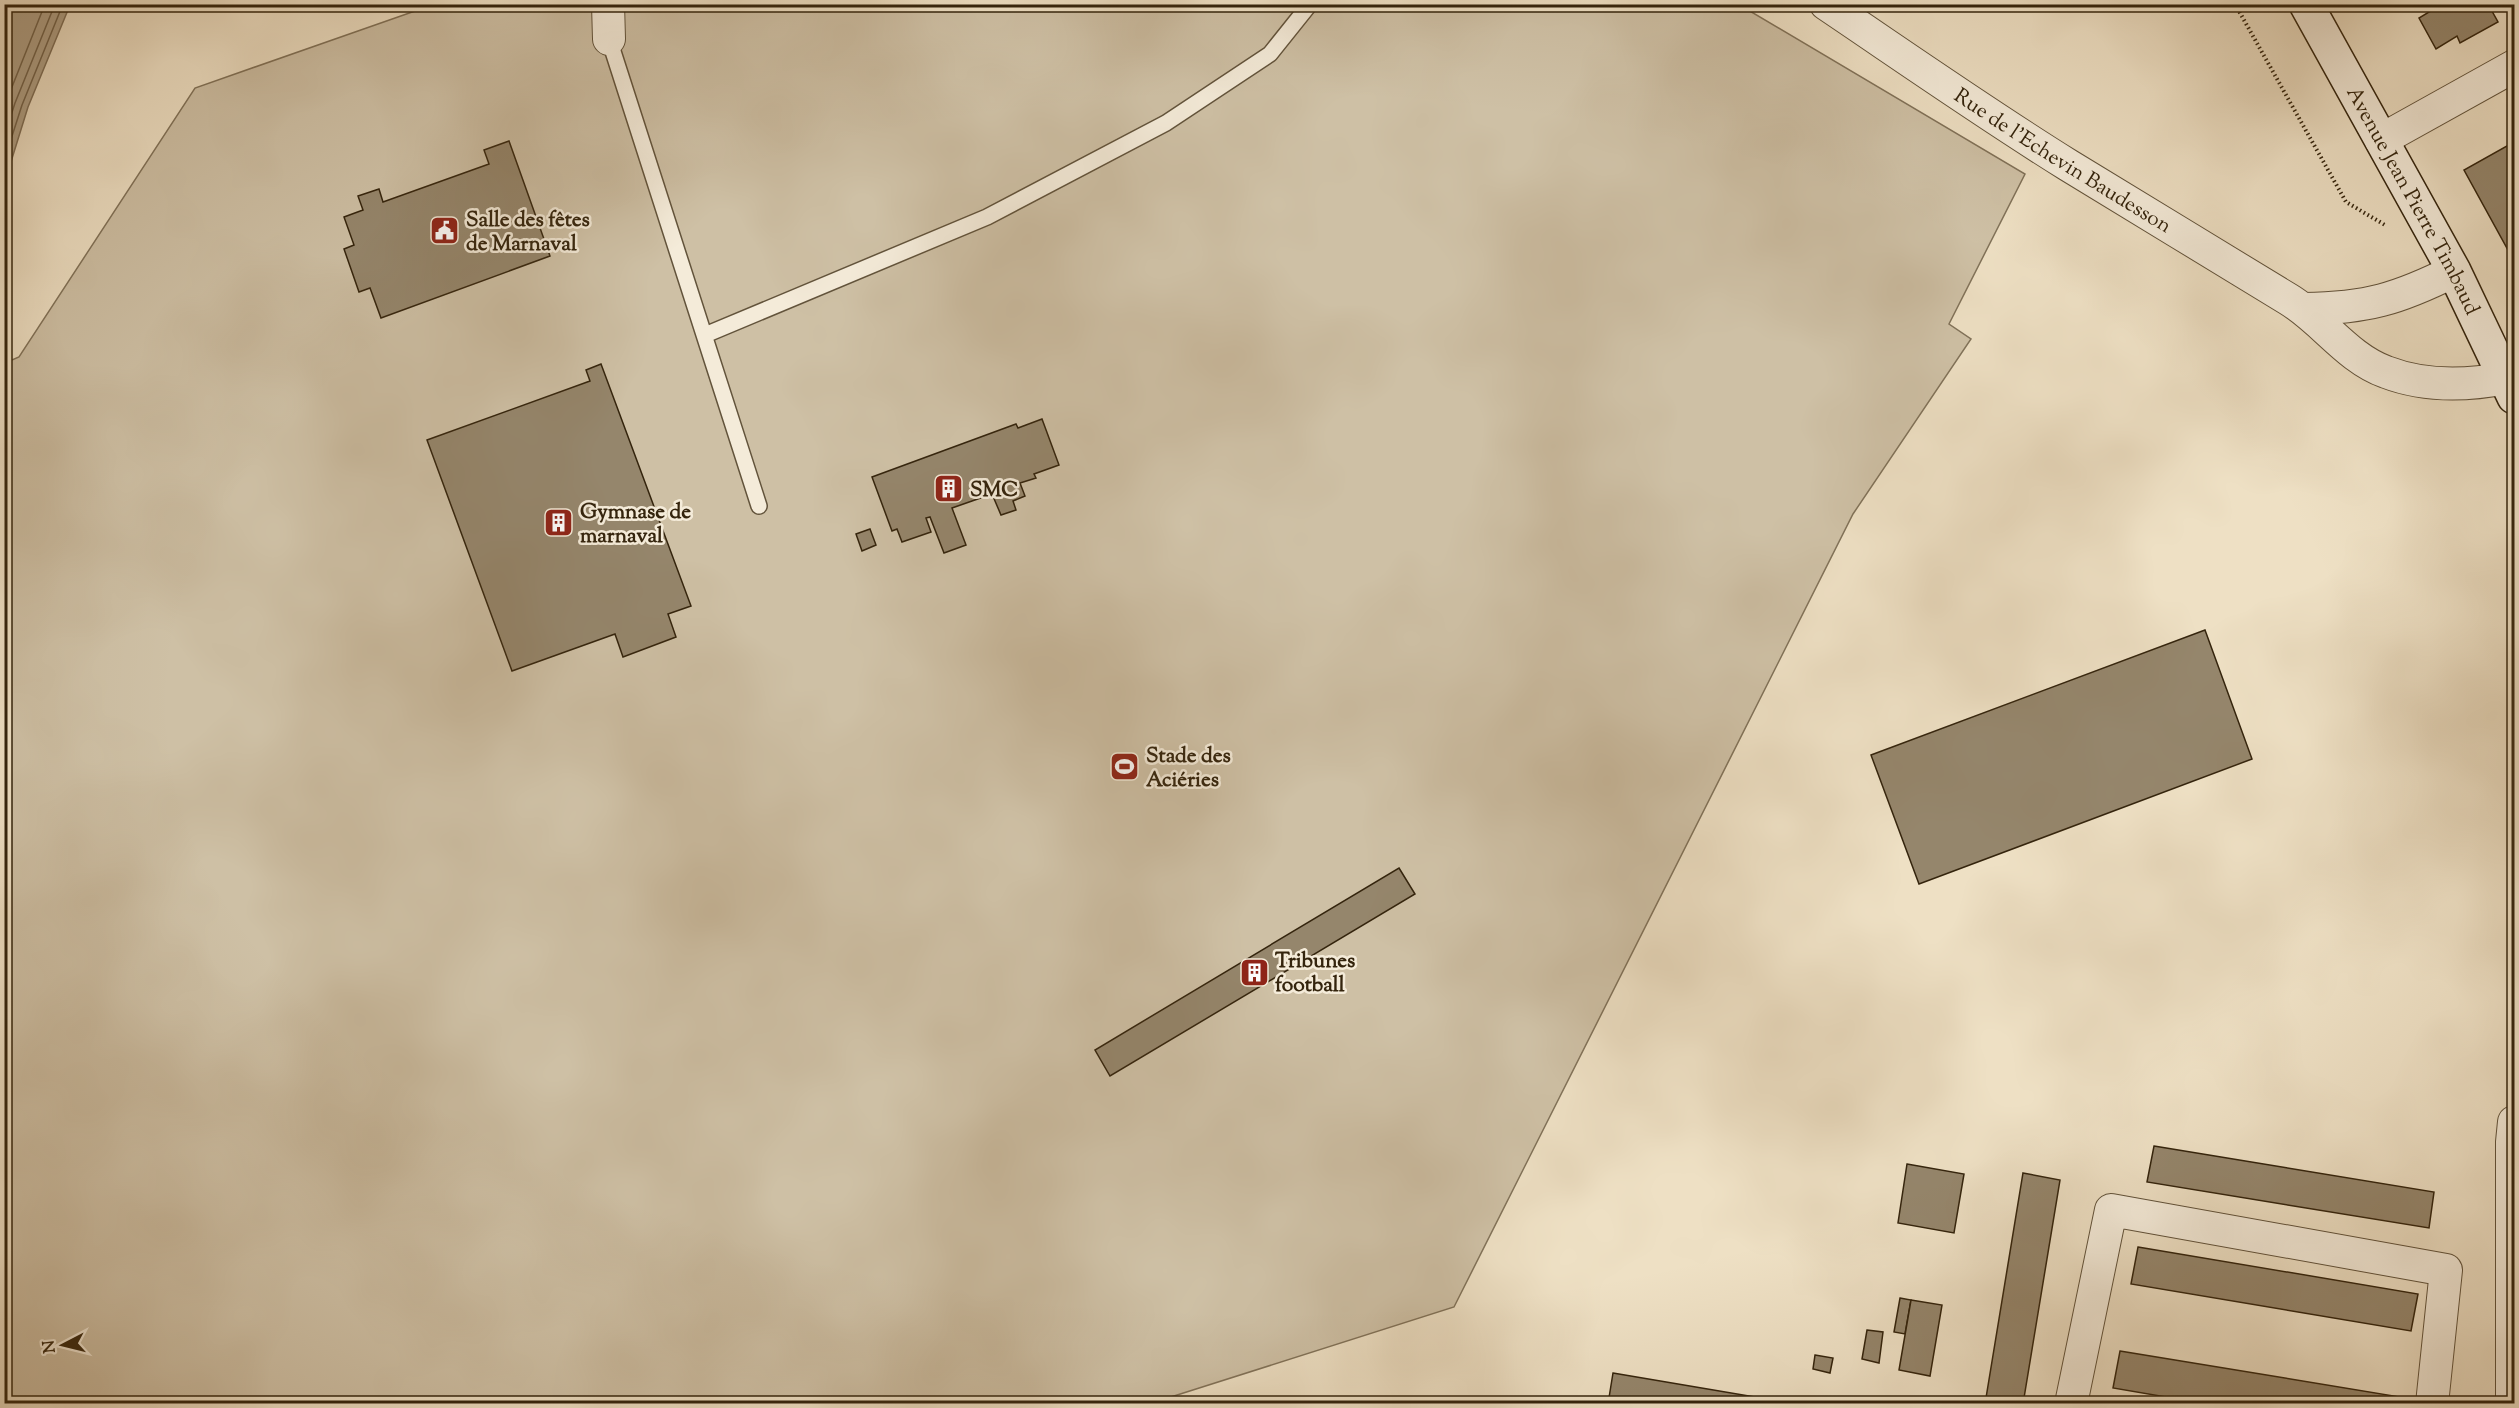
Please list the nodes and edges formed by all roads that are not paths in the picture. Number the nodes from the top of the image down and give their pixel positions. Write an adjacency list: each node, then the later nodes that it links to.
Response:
1 (608, 4): 5 (street)
2 (1310, 4): 10 (lane)
3 (1826, 4): 9 (street, Rue de l'Echevin Baudesson)
4 (2306, 4): 7 (main road, Avenue Jean Pierre Timbaud)
5 (609, 39): 10 (lane)
6 (2514, 66): 7 (street)
7 (2381, 140): 8 (main road, Avenue Jean Pierre Timbaud)
8 (2454, 271): 9 (street); 11 (main road, Avenue Jean Pierre Timbaud)
9 (2304, 309): 11 (street, Rue de l'Echevin Baudesson)
10 (705, 335): 12 (lane)
11 (2510, 387)
12 (759, 506)
13 (2514, 1122): 16 (street)
14 (2071, 1404): 15 (street)
15 (2432, 1404)
16 (2512, 1404)

